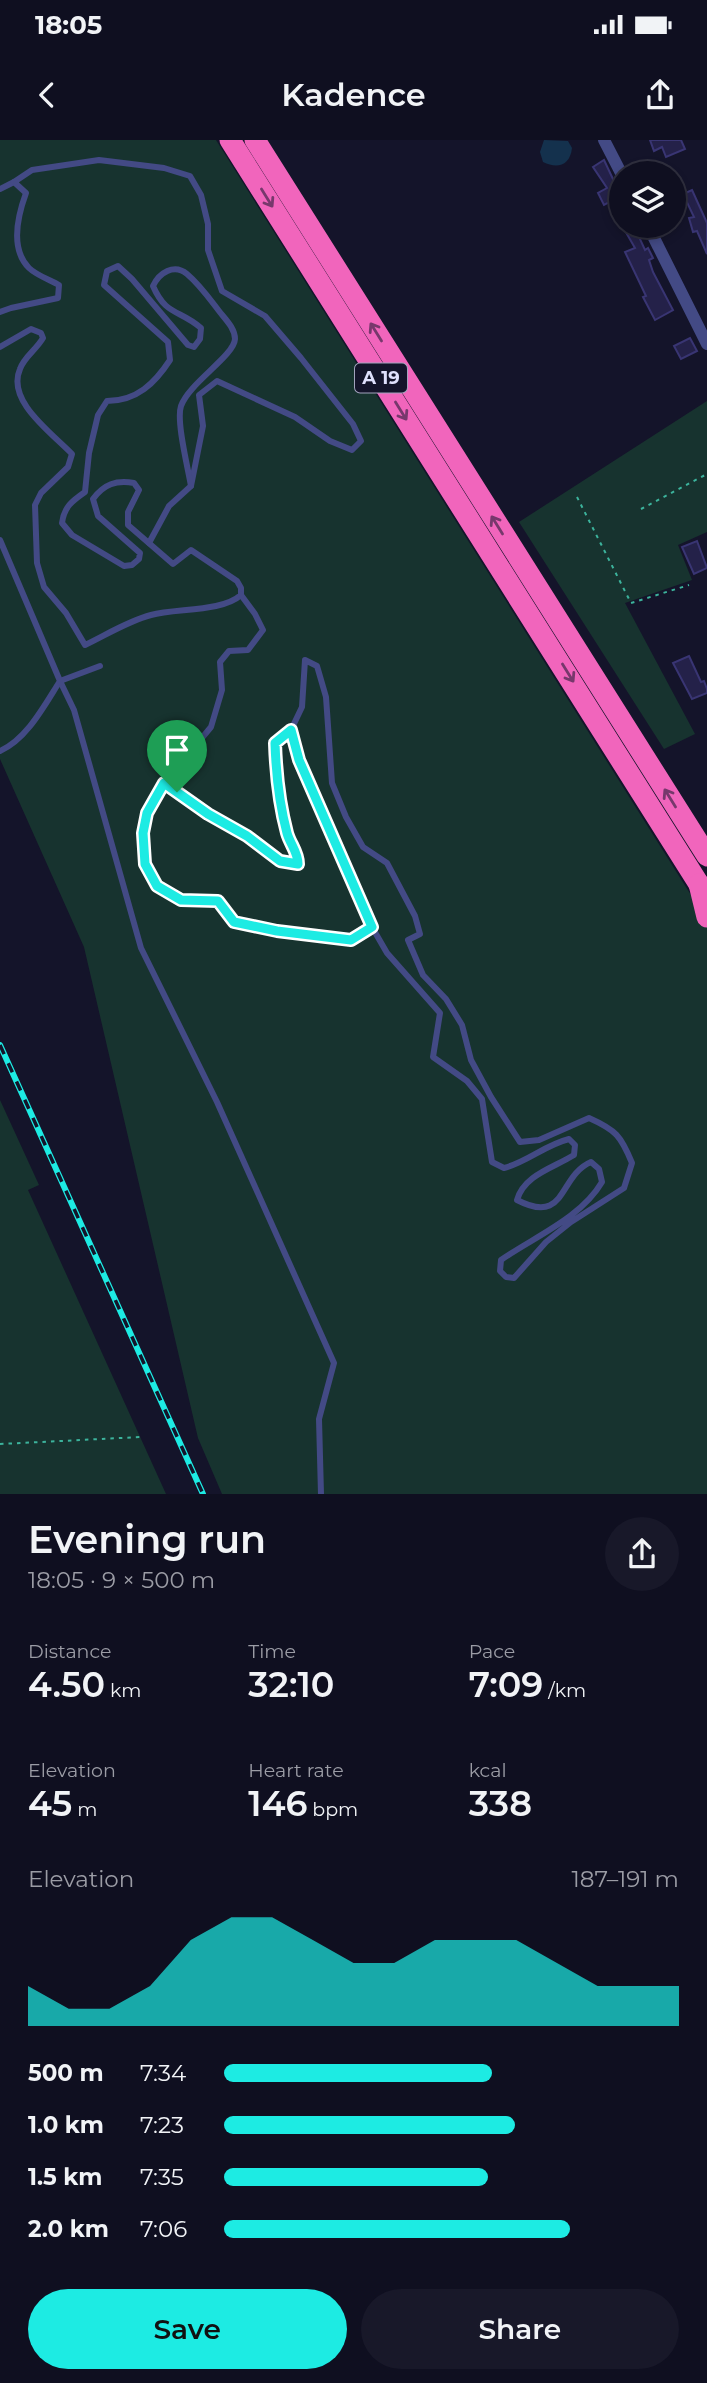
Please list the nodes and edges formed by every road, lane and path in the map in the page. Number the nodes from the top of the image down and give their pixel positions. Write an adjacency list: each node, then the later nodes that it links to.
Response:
1 (230, 140): 25 (highway, A 19, one-way to 25)
2 (255, 140): 24 (highway, A 19, one-way to 2)
3 (604, 140): 4 (street)
4 (615, 161)
5 (14, 182): 6 (lane); 8 (lane); 12 (lane)
6 (0, 189)
7 (654, 238): 9 (street)
8 (0, 312)
9 (707, 344)
10 (0, 347): 18 (lane)
11 (707, 474): 14 (path)
12 (191, 486): 16 (lane); 16 (lane)
13 (577, 497): 17 (path)
14 (641, 509)
15 (0, 540): 20 (lane)
16 (149, 543): 18 (lane)
17 (689, 585)
18 (241, 595): 23 (lane)
19 (100, 666): 20 (lane)
20 (60, 681): 22 (lane); 30 (lane)
21 (291, 730): 23 (lane); 27 (lane); 27 (lane)
22 (0, 751)
23 (177, 792): 27 (lane)
24 (707, 856)
25 (703, 889): 26 (highway)
26 (707, 917)
27 (372, 927)
28 (141, 1437): 29 (path)
29 (0, 1444)
30 (321, 1494)

